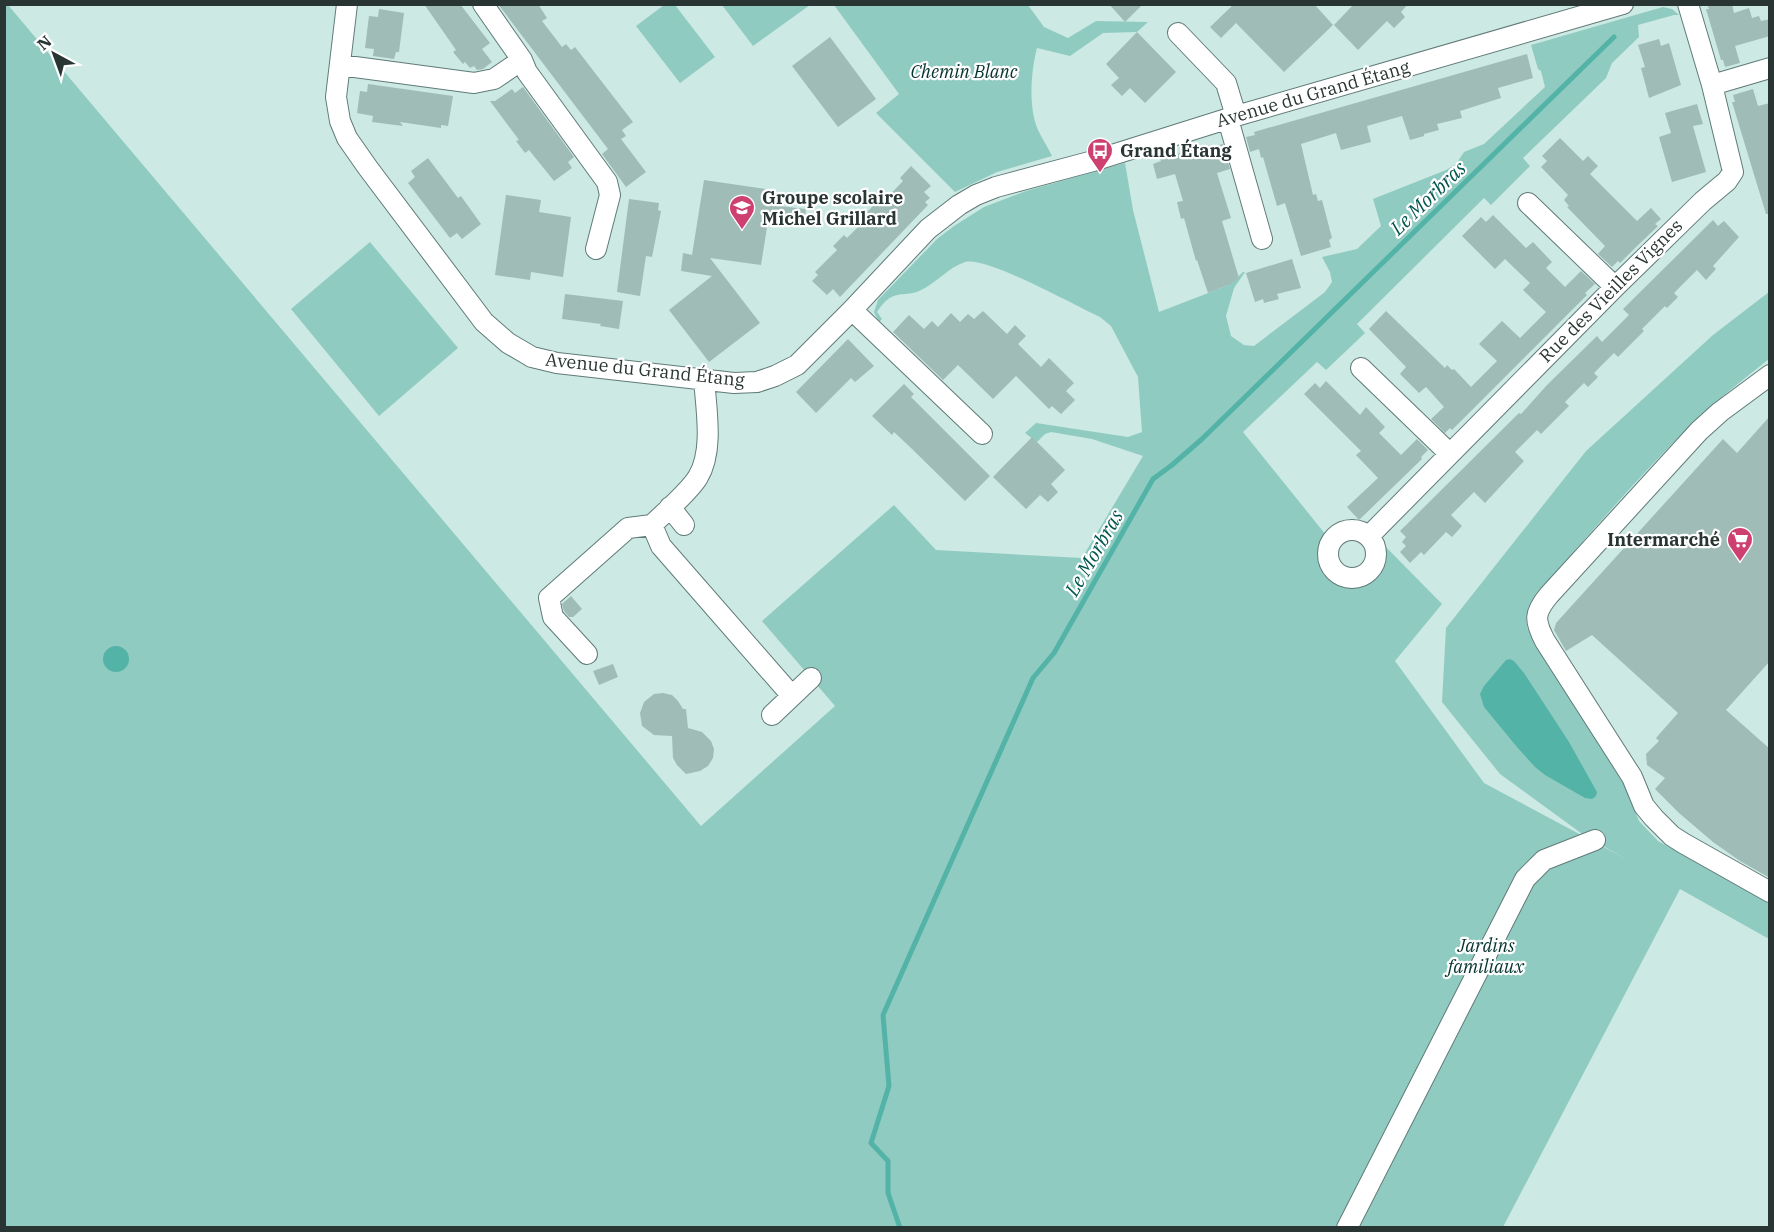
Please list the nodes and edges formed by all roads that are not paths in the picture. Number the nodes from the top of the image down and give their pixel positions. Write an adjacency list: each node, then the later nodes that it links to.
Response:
1 (347, 4): 7 (street, Avenue du Grand Étang)
2 (483, 4): 6 (street)
3 (1688, 4): 9 (street, Rue des Vieilles Vignes)
4 (1611, 6): 10 (street, Avenue du Grand Étang)
5 (1178, 33): 10 (street)
6 (522, 60): 7 (street); 13 (street)
7 (340, 65): 18 (street, Avenue du Grand Étang)
8 (1770, 68): 9 (street)
9 (1712, 85): 14 (street, Rue des Vieilles Vignes)
10 (1232, 118): 12 (street); 15 (street, Avenue du Grand Étang)
11 (1528, 203): 14 (street)
12 (1262, 239)
13 (596, 249)
14 (1615, 287): 20 (street, Rue des Vieilles Vignes)
15 (852, 310): 18 (street, Avenue du Grand Étang); 19 (street)
16 (1361, 368): 20 (street)
17 (1770, 375): 30 (street)
18 (704, 379): 21 (street)
19 (982, 434)
20 (1449, 453): 24 (street, Rue des Vieilles Vignes)
21 (670, 507): 22 (street); 23 (street)
22 (652, 525): 25 (street); 27 (street)
23 (684, 525)
24 (1369, 536)
25 (588, 654)
26 (811, 678): 27 (street)
27 (792, 696): 28 (street)
28 (772, 715)
29 (1595, 840): 31 (street)
30 (1770, 892)
31 (1347, 1227)

